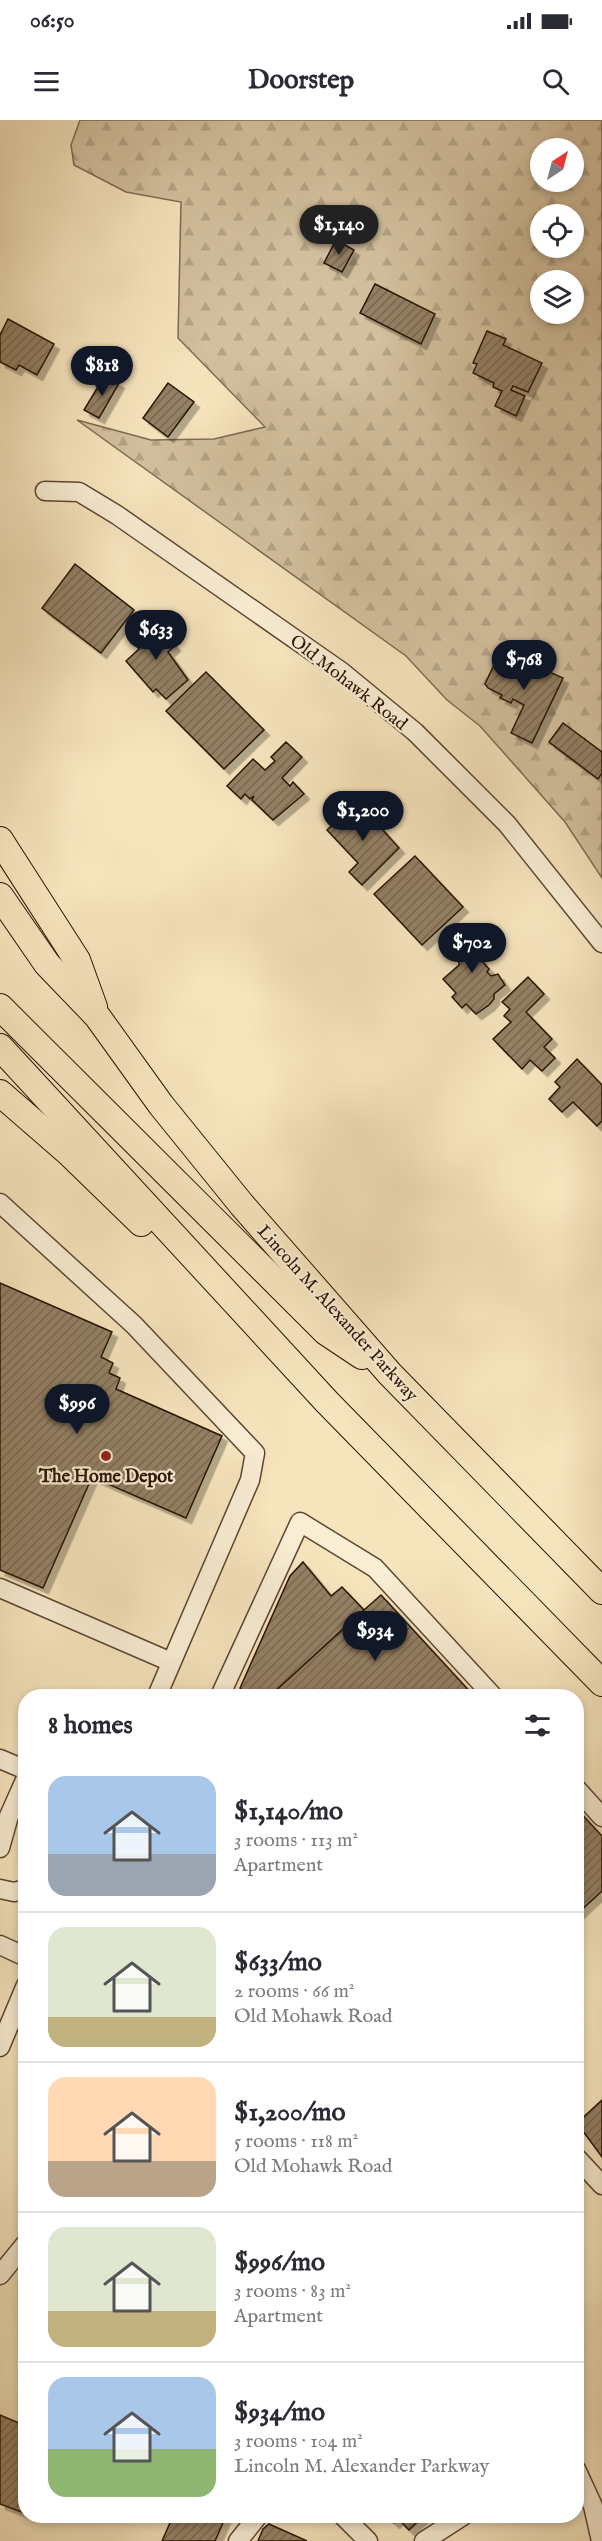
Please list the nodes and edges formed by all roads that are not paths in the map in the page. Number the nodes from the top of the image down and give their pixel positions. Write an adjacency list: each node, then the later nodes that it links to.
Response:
1 (45, 491): 4 (street, Old Mohawk Road)
2 (0, 840): 6 (highway)
3 (0, 896): 6 (highway)
4 (602, 943)
5 (0, 1007): 10 (highway)
6 (97, 1016): 10 (highway, Lincoln M. Alexander Parkway)
7 (0, 1047): 11 (highway)
8 (0, 1093): 11 (highway)
9 (0, 1203): 14 (street)
10 (390, 1374): 13 (highway, Lincoln M. Alexander Parkway)
11 (327, 1402): 15 (highway)
12 (0, 1588): 14 (street)
13 (602, 1591)
14 (171, 1662): 16 (street)
15 (602, 1683)
16 (160, 1689)
17 (223, 1689): 18 (street)
18 (486, 1689)
19 (0, 1759): 20 (street)
20 (18, 1767)
21 (584, 1797): 24 (street)
22 (18, 1800): 23 (street)
23 (12, 1816): 25 (street)
24 (602, 1817)
25 (0, 1848)
26 (0, 1889): 27 (street)
27 (18, 1891)
28 (0, 1946): 29 (street)
29 (18, 1954)
30 (18, 1997): 31 (street)
31 (7, 2013): 32 (street)
32 (0, 2047)
33 (584, 2166): 34 (street)
34 (602, 2185)
35 (18, 2252): 36 (street)
36 (0, 2273)
37 (584, 2486): 44 (street)
38 (252, 2523): 41 (street)
39 (350, 2523): 42 (street)
40 (452, 2523): 43 (street)
41 (238, 2541)
42 (368, 2541)
43 (424, 2541)
44 (601, 2541)

